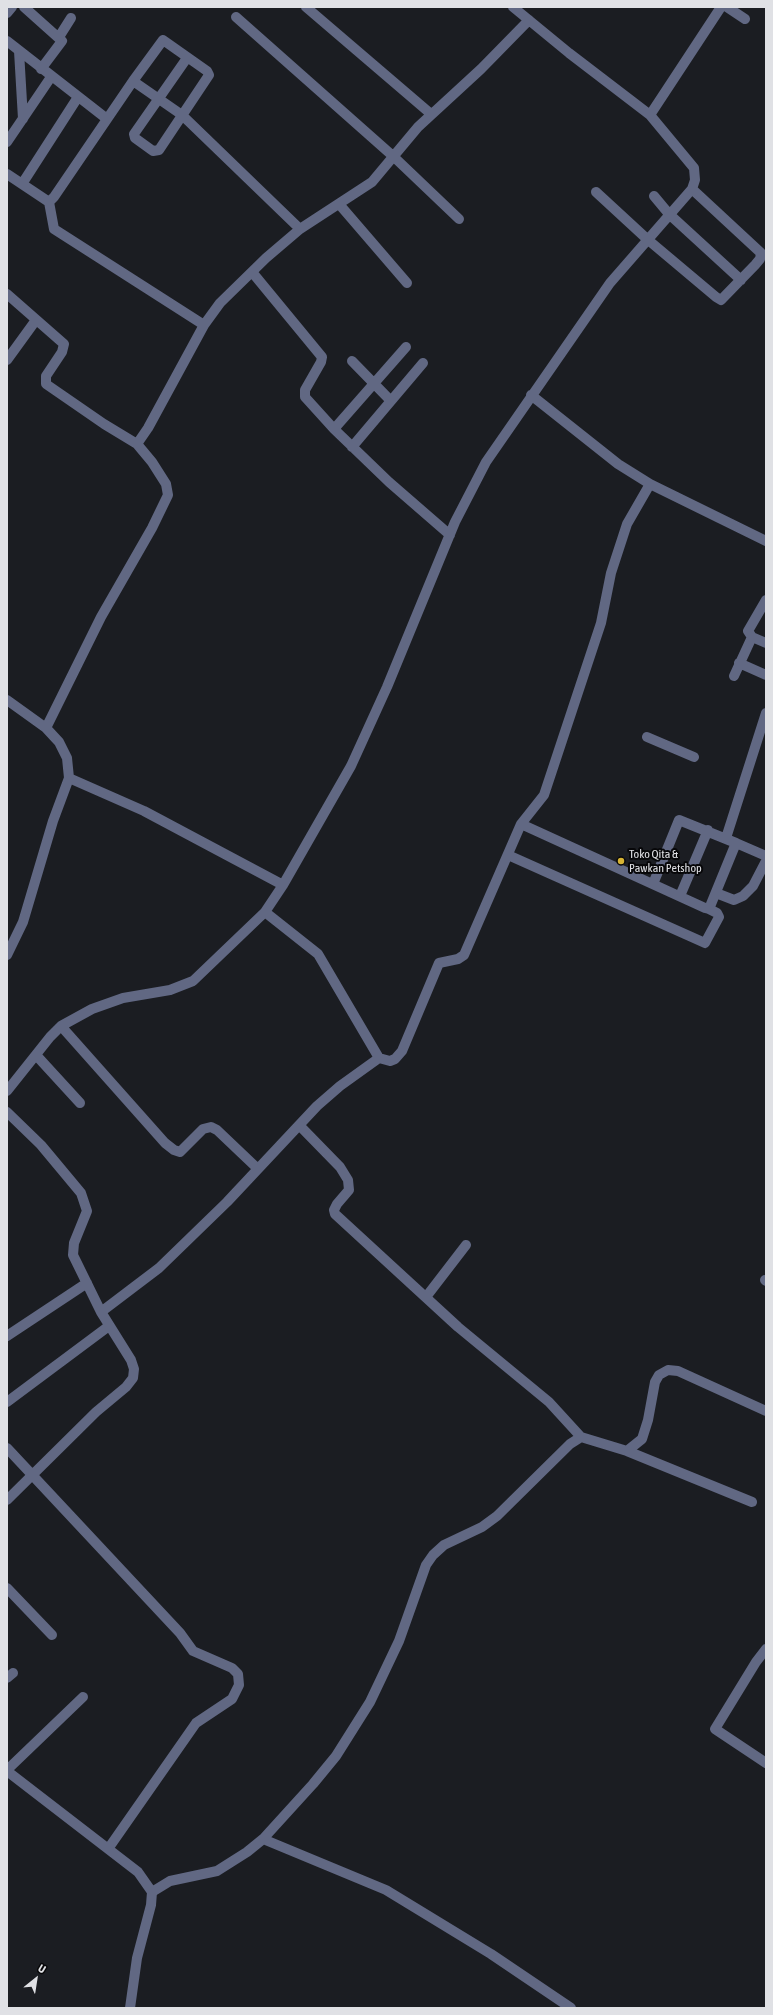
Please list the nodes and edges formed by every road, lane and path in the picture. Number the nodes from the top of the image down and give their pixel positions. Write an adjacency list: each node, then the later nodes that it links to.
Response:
1 (12, 7): 7 (street)
2 (24, 7): 12 (street)
3 (306, 7): 21 (street)
4 (513, 7): 11 (street)
5 (721, 7): 23 (street)
6 (727, 7): 10 (street)
7 (7, 13)
8 (236, 17): 27 (street)
9 (71, 18): 12 (street)
10 (745, 19)
11 (529, 20): 21 (street); 23 (street)
12 (59, 37): 16 (street)
13 (7, 41): 14 (street)
14 (19, 51): 16 (street); 24 (street)
15 (187, 58): 18 (street); 20 (street); 22 (street)
16 (41, 69): 17 (street)
17 (51, 77): 19 (street); 24 (street)
18 (133, 81): 20 (street); 25 (street)
19 (78, 97): 25 (street); 29 (street)
20 (158, 99): 22 (street); 22 (street)
21 (431, 114): 27 (street)
22 (182, 115): 37 (street)
23 (650, 115): 30 (street)
24 (23, 119): 26 (street)
25 (107, 119): 33 (street)
26 (7, 142)
27 (394, 157): 34 (street); 36 (street)
28 (7, 174): 29 (street)
29 (22, 184): 33 (street)
30 (692, 189): 35 (street); 40 (street)
31 (596, 192): 38 (street)
32 (654, 196): 35 (street)
33 (49, 202): 44 (street)
34 (339, 204): 37 (street); 41 (street)
35 (669, 214): 38 (street); 40 (street)
36 (459, 219)
37 (300, 229): 39 (street)
38 (647, 239): 40 (street); 50 (street)
39 (252, 272): 44 (street); 52 (street)
40 (740, 280)
41 (407, 283)
42 (8, 299): 43 (street)
43 (36, 320): 46 (street); 53 (street)
44 (204, 325): 53 (street)
45 (406, 347): 49 (street)
46 (7, 360)
47 (352, 361): 49 (street)
48 (423, 363): 51 (street)
49 (375, 383): 51 (street); 52 (street)
50 (531, 395): 55 (street); 56 (street)
51 (391, 401): 54 (street)
52 (334, 429): 54 (street)
53 (137, 444): 66 (street)
54 (352, 447): 56 (street)
55 (650, 484): 57 (street); 70 (street)
56 (450, 535): 78 (street)
57 (766, 542)
58 (766, 600): 59 (street)
59 (752, 637): 60 (street); 61 (street)
60 (766, 643)
61 (739, 663): 62 (street); 63 (street)
62 (734, 676)
63 (766, 676)
64 (7, 700): 66 (street)
65 (766, 713): 72 (street)
66 (46, 728): 69 (street)
67 (647, 737): 68 (street)
68 (694, 757)
69 (69, 778): 78 (street); 83 (street)
70 (521, 824): 74 (street); 77 (street)
71 (708, 830): 72 (street); 77 (street); 80 (street)
72 (726, 838): 73 (street)
73 (736, 843): 75 (street); 79 (street)
74 (508, 854): 81 (street); 86 (street)
75 (766, 856)
76 (766, 861): 79 (street)
77 (653, 884): 80 (street)
78 (283, 885): 82 (street)
79 (716, 893): 81 (street)
80 (680, 896): 81 (street)
81 (709, 909)
82 (265, 912): 84 (street); 86 (street)
83 (7, 955)
84 (61, 1026): 85 (street); 91 (street)
85 (36, 1055): 87 (street); 88 (street)
86 (379, 1058): 90 (street)
87 (7, 1090)
88 (80, 1104)
89 (7, 1112): 93 (street)
90 (300, 1126): 91 (street); 94 (street)
91 (258, 1169): 95 (street)
92 (466, 1245): 94 (street)
93 (87, 1283): 95 (street); 97 (street)
94 (426, 1297): 100 (street)
95 (101, 1312): 96 (street)
96 (110, 1326): 98 (street); 103 (street)
97 (7, 1336)
98 (7, 1402)
99 (766, 1411): 102 (street)
100 (581, 1437): 102 (street); 112 (street)
101 (7, 1448): 103 (street)
102 (627, 1451): 105 (street)
103 (33, 1476): 104 (street); 113 (street)
104 (7, 1500)
105 (752, 1502)
106 (7, 1588): 107 (street)
107 (52, 1635)
108 (766, 1649): 110 (street)
109 (83, 1697): 111 (street)
110 (766, 1763)
111 (7, 1771): 113 (street)
112 (263, 1839): 114 (street); 116 (street)
113 (108, 1848): 114 (street)
114 (152, 1892): 115 (street)
115 (130, 2008)
116 (571, 2008)

